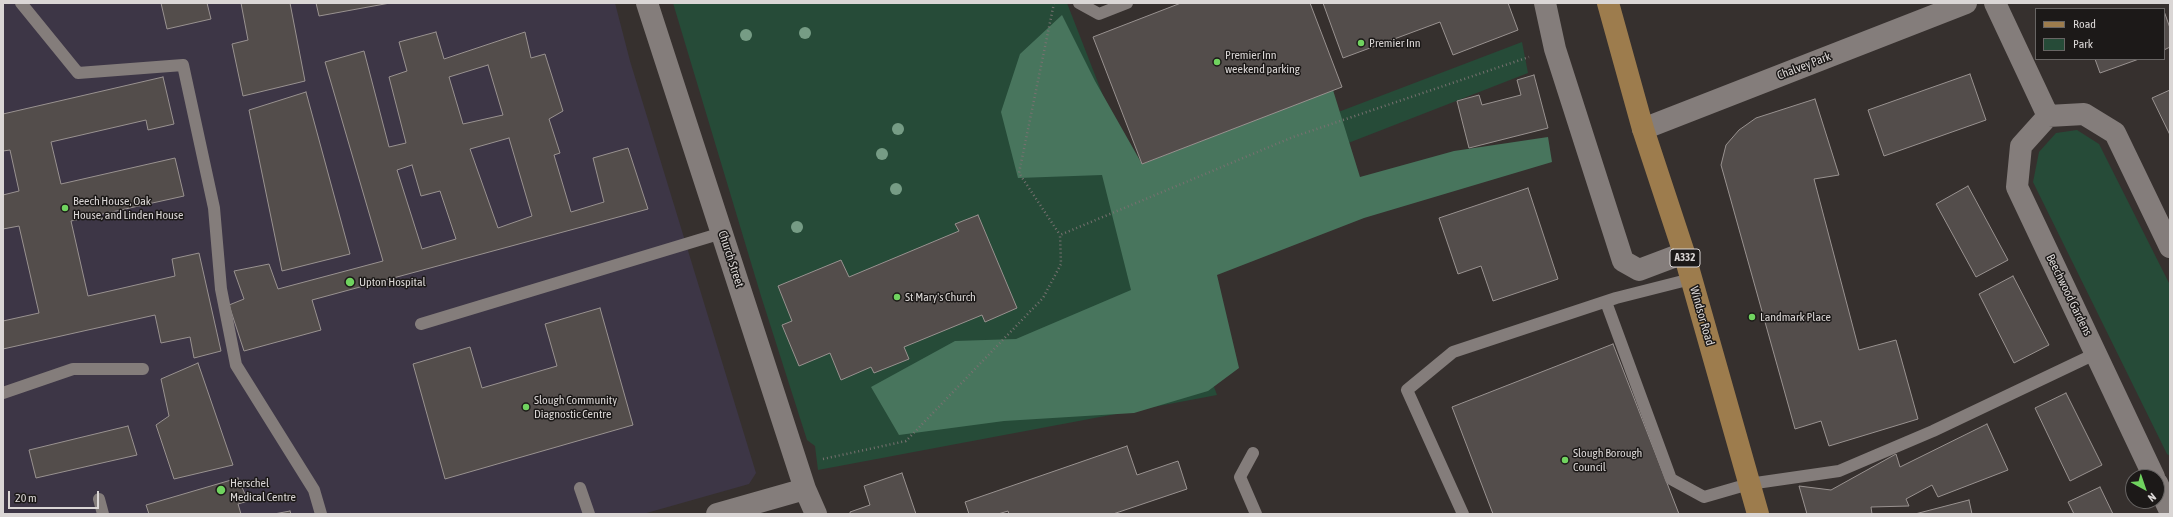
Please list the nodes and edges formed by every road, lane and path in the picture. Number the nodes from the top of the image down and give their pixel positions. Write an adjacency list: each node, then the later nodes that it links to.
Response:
1 (21, 3): 31 (lane)
2 (647, 3): 13 (street, Church Street)
3 (1054, 3): 14 (path)
4 (1079, 3): 5 (lane)
5 (1127, 3)
6 (1545, 3): 10 (street)
7 (1608, 3): 12 (main road, Windsor Road / A332)
8 (1966, 3): 12 (street, Chalvey Park)
9 (1995, 3): 11 (street)
10 (1555, 49): 14 (path); 16 (street)
11 (2048, 116): 15 (street); 20 (street, Beechwood Gardens)
12 (1643, 129): 16 (main road, Windsor Road / A332)
13 (722, 233): 19 (lane); 28 (street, Church Street)
14 (1060, 235): 24 (path)
15 (2170, 247)
16 (1684, 253): 17 (main road, Windsor Road / A332)
17 (1691, 279): 18 (lane); 26 (main road, Windsor Road / A332)
18 (1606, 302): 26 (lane); 36 (lane)
19 (421, 324)
20 (2097, 354): 25 (street, Beechwood Gardens); 26 (lane)
21 (143, 369): 22 (lane)
22 (3, 393)
23 (1253, 453): 35 (lane)
24 (820, 459)
25 (2150, 469)
26 (1750, 484): 37 (main road, Windsor Road / A332)
27 (580, 488): 32 (lane)
28 (805, 489): 33 (street); 34 (street, Church Street)
29 (99, 499): 30 (lane)
30 (103, 514)
31 (321, 514)
32 (589, 514)
33 (717, 514)
34 (816, 514)
35 (1256, 514)
36 (1463, 514)
37 (1758, 514)

